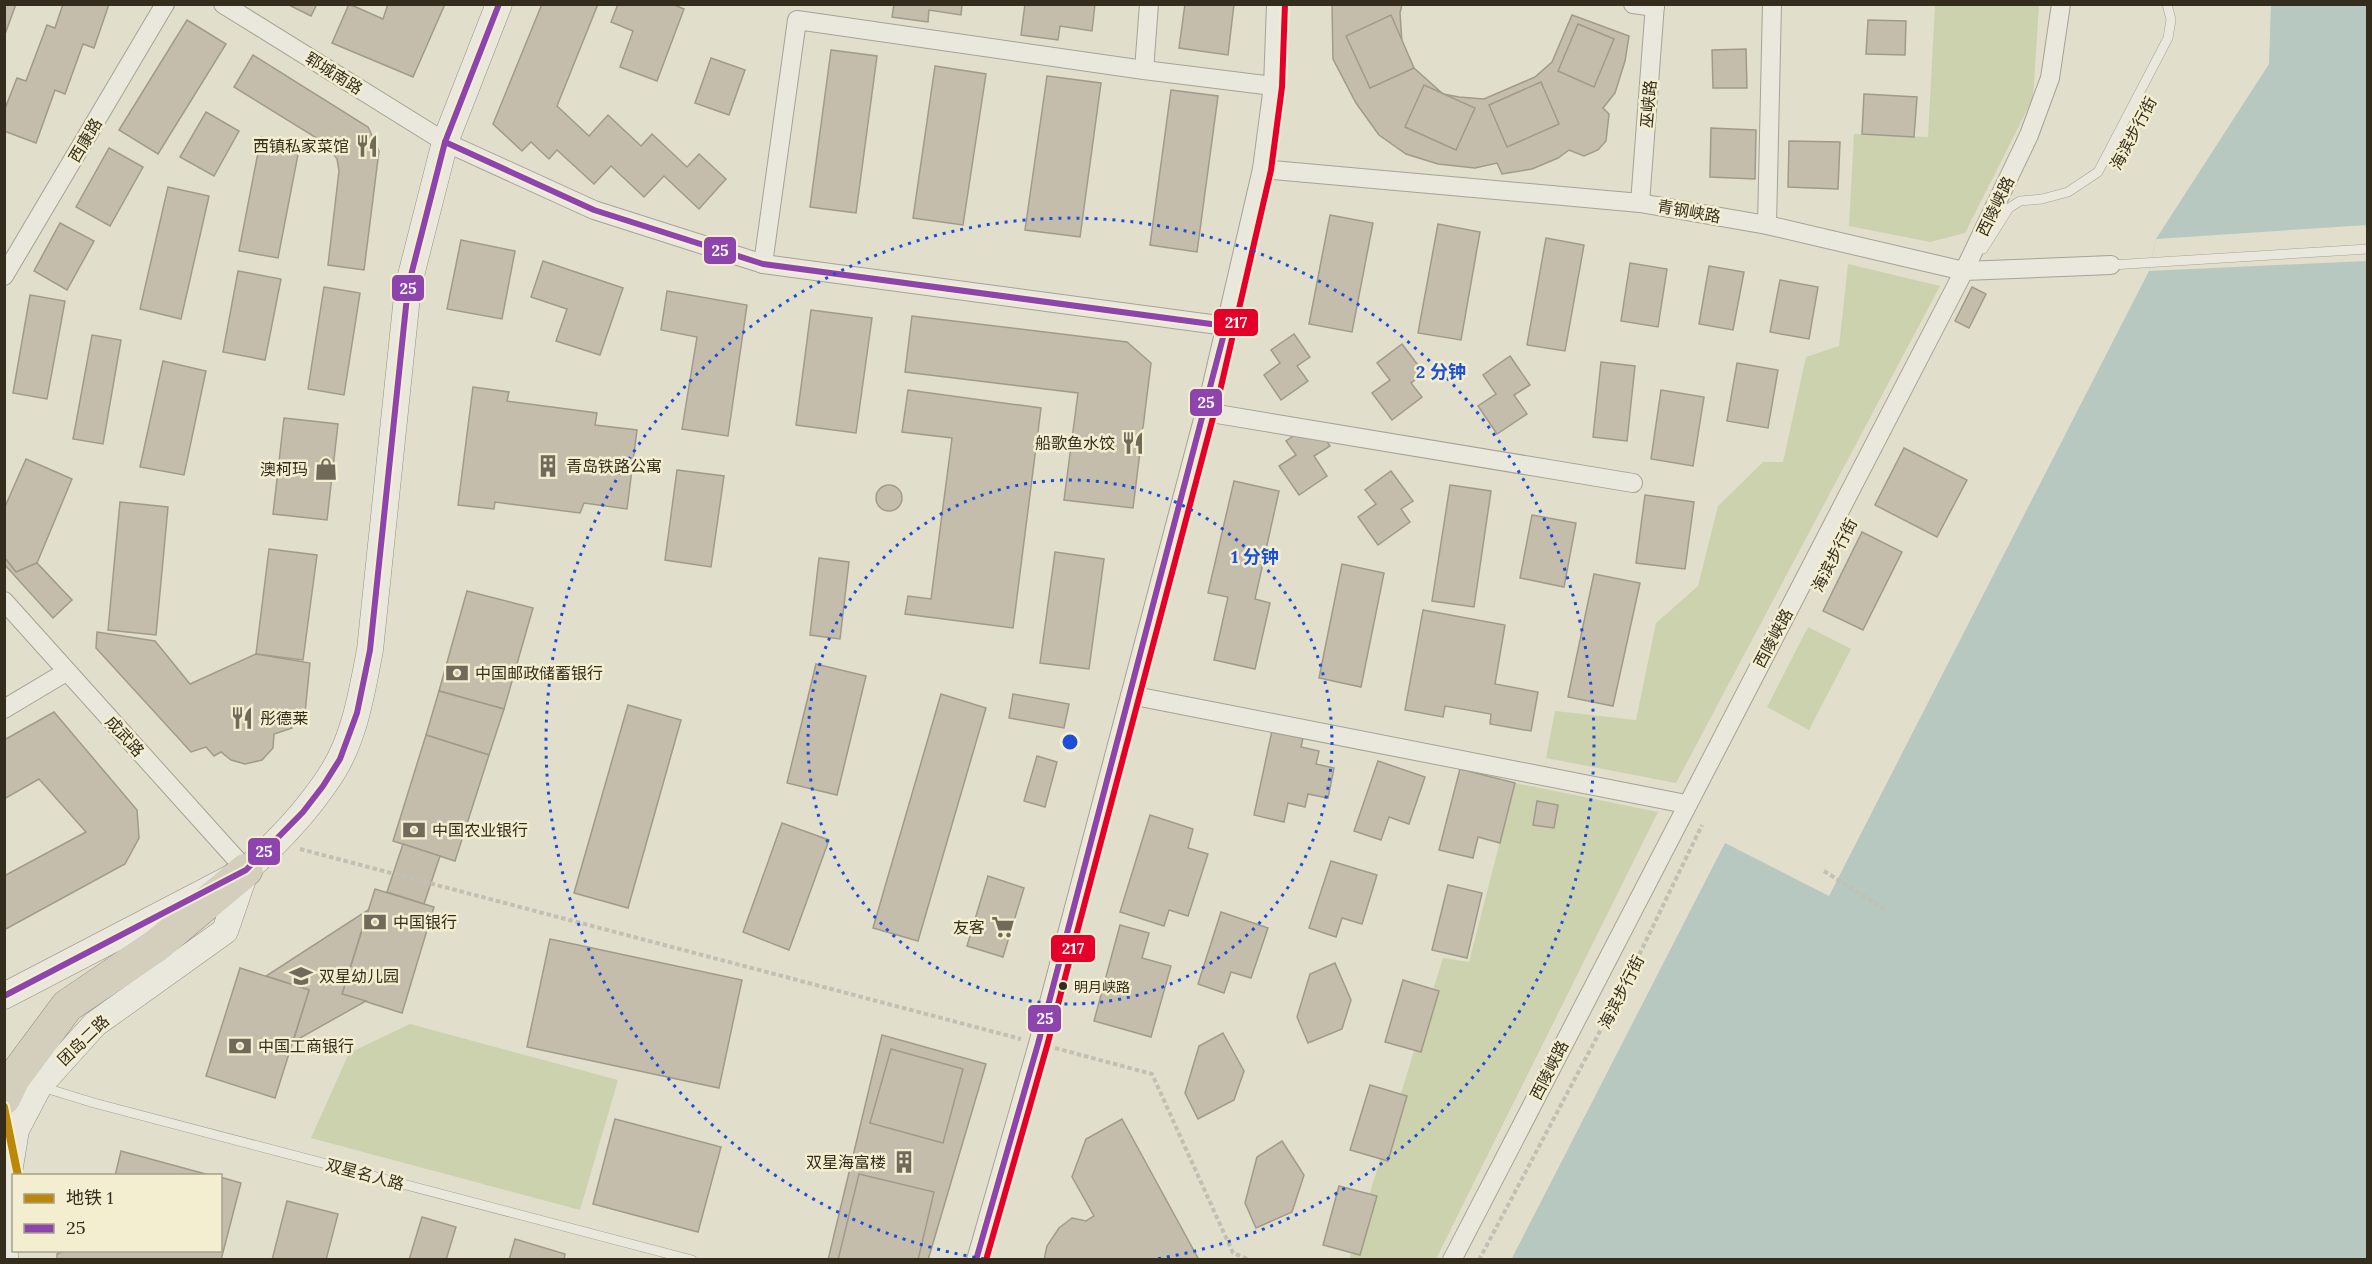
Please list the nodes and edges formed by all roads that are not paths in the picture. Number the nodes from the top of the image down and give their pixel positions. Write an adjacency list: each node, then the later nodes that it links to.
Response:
1 (165, 4): 21 (street, 西康路)
2 (223, 4): 13 (street, 郓城南路)
3 (499, 4): 13 (main road)
4 (1149, 4): 11 (street)
5 (1276, 4): 12 (street)
6 (1633, 4): 10 (street)
7 (1772, 4): 16 (street)
8 (2061, 4): 20 (street, 西陵峡路)
9 (2167, 4): 20 (lane)
10 (1655, 6): 15 (street, 巫峡路)
11 (1144, 70): 12 (street); 18 (street)
12 (1273, 86): 14 (street)
13 (445, 142): 18 (street, 郓城南路); 30 (main road)
14 (1262, 169): 15 (street, 青钢峡路); 22 (street)
15 (1640, 203): 16 (street, 青钢峡路)
16 (1767, 225): 20 (street, 青钢峡路)
17 (2367, 249): 19 (lane)
18 (763, 264): 22 (street, 郓城南路)
19 (2111, 265): 20 (street, 青钢峡路)
20 (1964, 271): 29 (street, 西陵峡路)
21 (4, 276)
22 (1226, 326): 23 (street)
23 (1205, 412): 24 (street); 27 (street)
24 (1633, 483)
25 (4, 601): 26 (street, 成武路)
26 (66, 672): 28 (street); 30 (street, 成武路)
27 (1130, 695): 29 (street); 36 (street)
28 (4, 709)
29 (1686, 804): 37 (street, 西陵峡路)
30 (246, 870): 31 (main road); 32 (main road, 团岛二路); 33 (highway)
31 (4, 996)
32 (39, 1086): 34 (main road, 团岛二路); 35 (lane, 双星名人路)
33 (4, 1098)
34 (4, 1260)
35 (692, 1260)
36 (976, 1260)
37 (1452, 1260)

